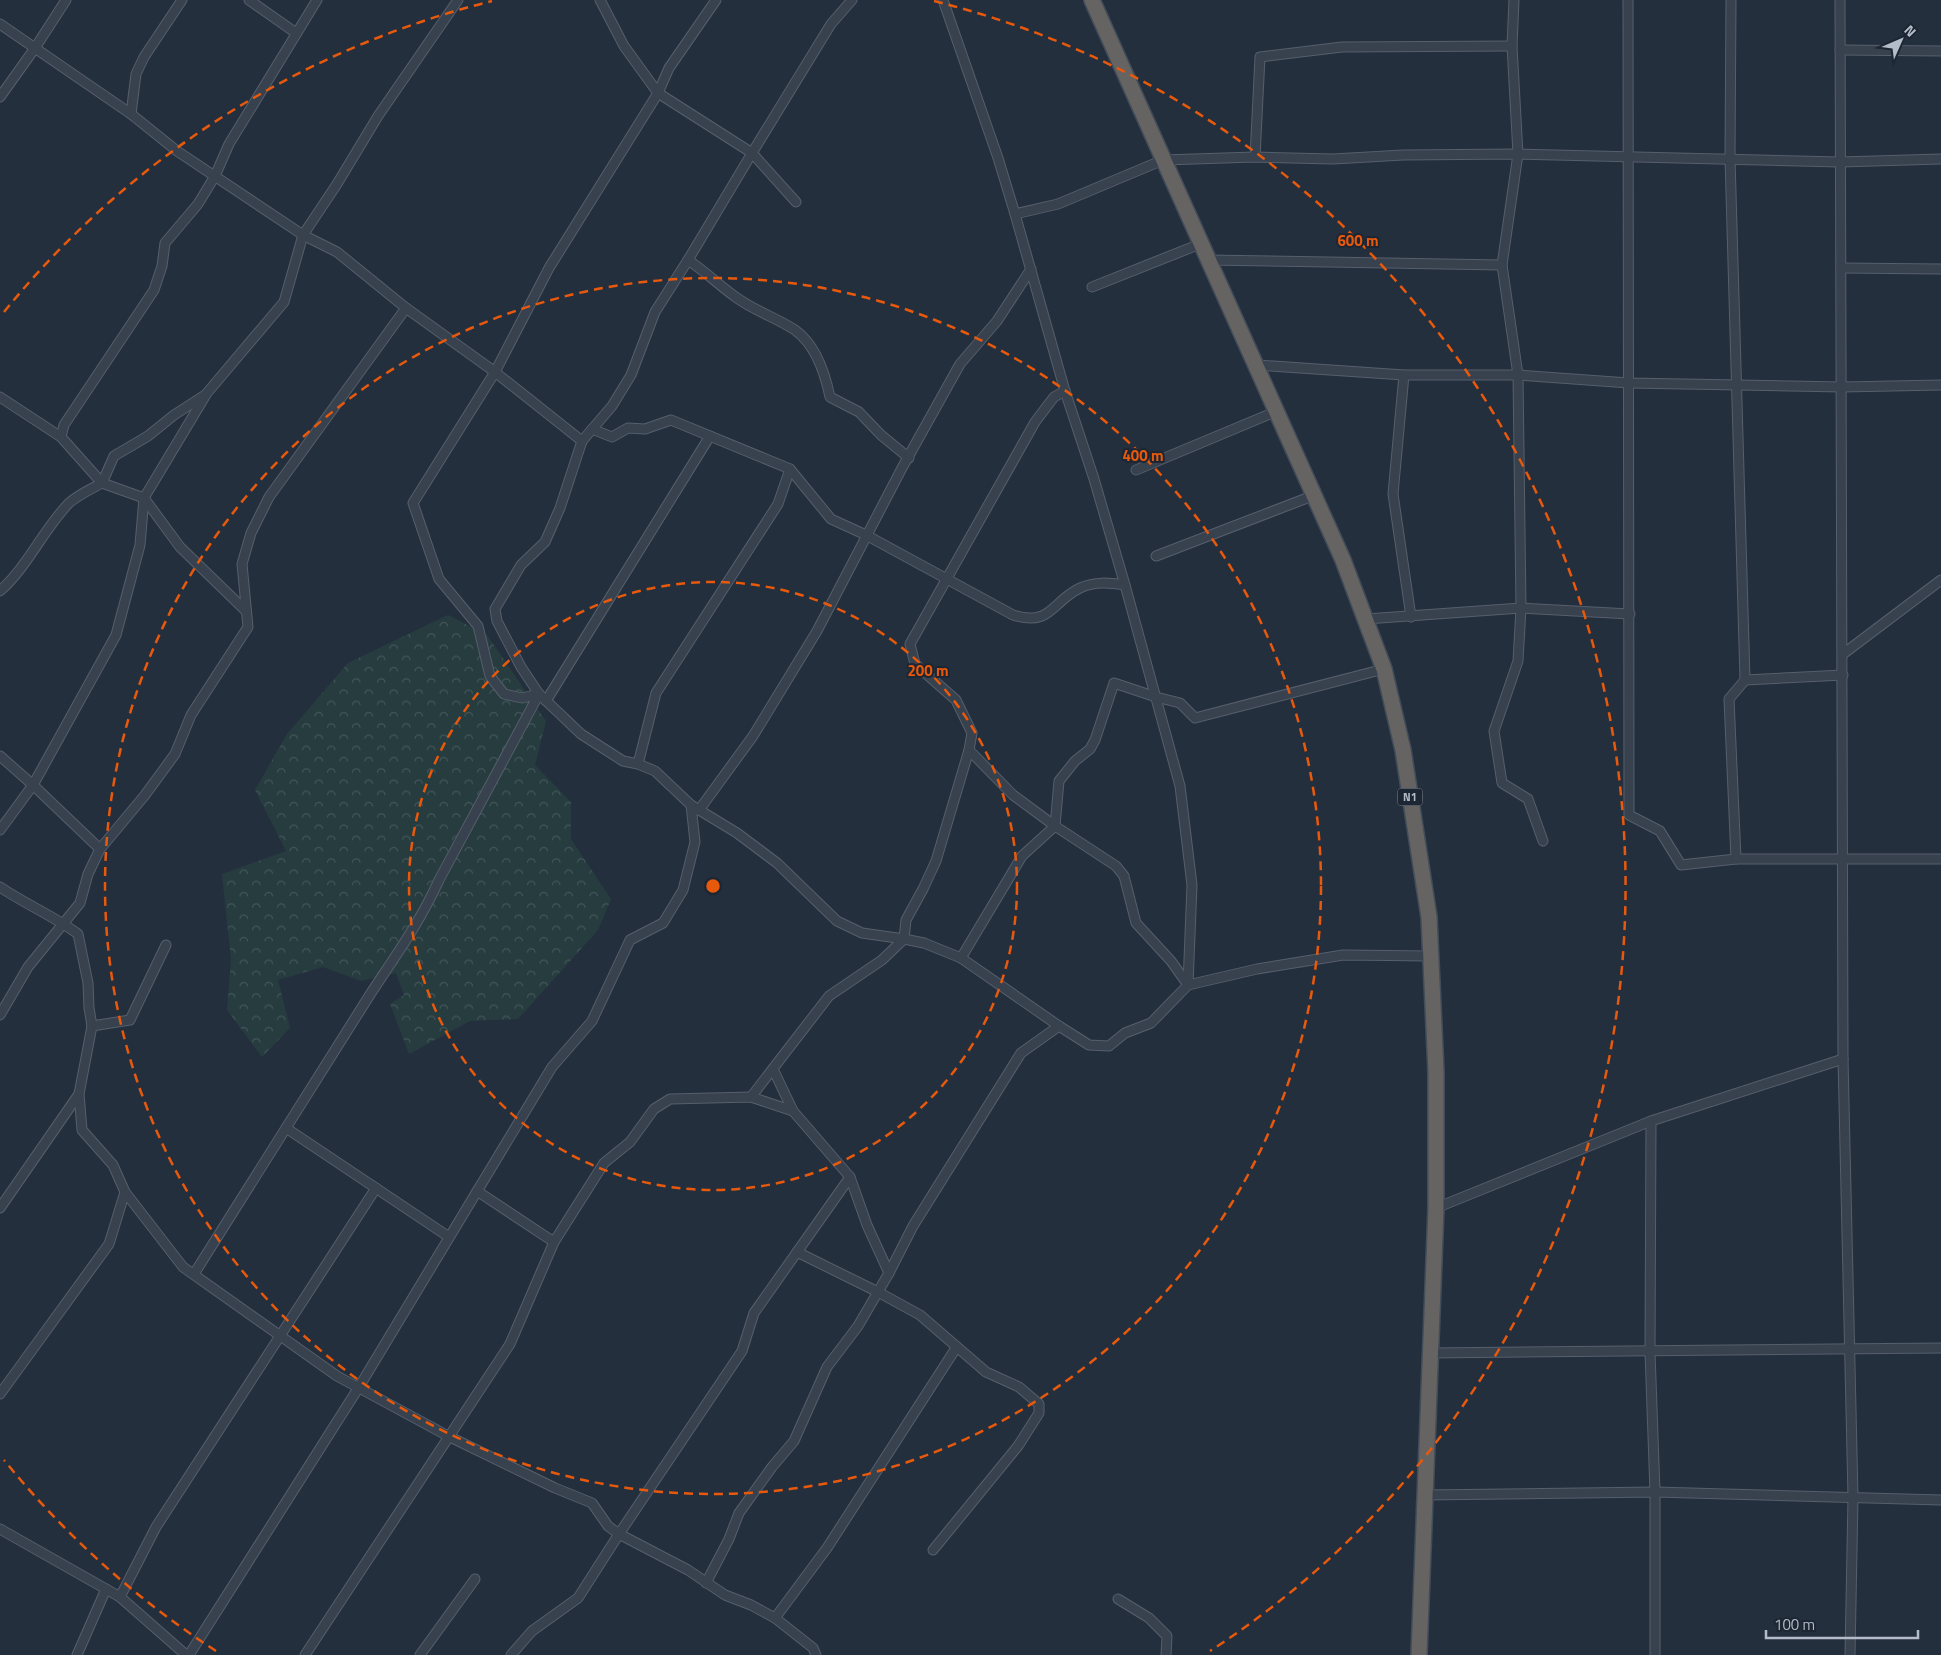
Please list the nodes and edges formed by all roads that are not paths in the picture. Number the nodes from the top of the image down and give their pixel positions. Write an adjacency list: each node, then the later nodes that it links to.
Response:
1 (66, 0): 18 (street)
2 (182, 0): 23 (street)
3 (249, 0): 16 (street)
4 (317, 0): 16 (street)
5 (458, 0): 35 (street)
6 (600, 0): 21 (street)
7 (716, 0): 21 (street)
8 (852, 0): 24 (street)
9 (942, 0): 34 (street)
10 (1092, 0): 30 (highway, N1)
11 (1514, 0): 17 (street)
12 (1628, 0): 26 (street)
13 (1732, 0): 28 (street)
14 (1840, 0): 19 (street)
15 (0, 24): 18 (street)
16 (296, 33): 32 (street)
17 (1512, 46): 25 (street); 27 (street)
18 (35, 48): 22 (street); 23 (street)
19 (1840, 50): 20 (street); 31 (street)
20 (1941, 51)
21 (658, 93): 24 (street); 46 (street)
22 (0, 98)
23 (131, 114): 32 (street)
24 (752, 153): 33 (street); 37 (street)
25 (1518, 154): 26 (street); 27 (street); 39 (street)
26 (1629, 156): 28 (street); 49 (street)
27 (1254, 157): 30 (street)
28 (1730, 158): 31 (street); 50 (street)
29 (1941, 159): 31 (street)
30 (1163, 160): 34 (street); 36 (highway, N1)
31 (1840, 162): 41 (street)
32 (215, 176): 35 (street); 58 (street)
33 (796, 202)
34 (1015, 214): 40 (street)
35 (303, 235): 44 (street); 54 (street)
36 (1200, 244): 38 (highway, N1); 43 (street)
37 (688, 260): 57 (street); 61 (street)
38 (1207, 260): 39 (street); 45 (highway, N1)
39 (1502, 265): 48 (street)
40 (1031, 268): 53 (street); 61 (street)
41 (1841, 268): 42 (street); 52 (street)
42 (1941, 270)
43 (1092, 287)
44 (406, 308): 46 (street); 74 (street)
45 (1256, 365): 47 (street); 56 (highway, N1)
46 (495, 372): 60 (street); 83 (street)
47 (1404, 374): 48 (street); 76 (street)
48 (1518, 374): 49 (street); 73 (street)
49 (1629, 383): 50 (street); 75 (street)
50 (1735, 385): 52 (street); 81 (street)
51 (1941, 385): 52 (street)
52 (1842, 387): 78 (street)
53 (1065, 392): 69 (street); 71 (street)
54 (207, 393): 64 (street); 66 (street)
55 (0, 397): 58 (street)
56 (1277, 411): 63 (street); 65 (highway, N1)
57 (592, 429): 59 (street); 60 (street)
58 (61, 436): 64 (street)
59 (710, 436): 62 (street); 83 (street)
60 (582, 441): 83 (street)
61 (908, 458): 67 (street)
62 (790, 469): 67 (street); 86 (street)
63 (1136, 470)
64 (102, 483): 66 (street); 72 (street)
65 (1315, 495): 68 (street); 77 (highway, N1)
66 (144, 498): 74 (street); 87 (street)
67 (866, 535): 69 (street); 89 (street)
68 (1156, 556)
69 (947, 578): 71 (street); 84 (street)
70 (1941, 580): 78 (street)
71 (1125, 585): 82 (street)
72 (0, 591)
73 (1521, 608): 75 (street); 76 (street); 92 (street)
74 (246, 611): 93 (street)
75 (1630, 614): 94 (street)
76 (1411, 616): 77 (street)
77 (1366, 619): 79 (highway, N1)
78 (1843, 654): 80 (street)
79 (1384, 669): 82 (street); 101 (highway, N1)
80 (1843, 675): 81 (street); 96 (street)
81 (1745, 680): 94 (street)
82 (1156, 697): 90 (street); 103 (street)
83 (542, 698): 86 (street); 113 (street)
84 (969, 750): 90 (street); 99 (street)
85 (0, 756): 87 (street)
86 (638, 764): 88 (street)
87 (33, 785): 91 (street); 93 (street)
88 (691, 805): 89 (street); 116 (street)
89 (699, 810): 99 (street)
90 (1055, 826): 102 (street); 103 (street)
91 (0, 830)
92 (1543, 841)
93 (100, 849): 98 (street)
94 (1736, 859): 96 (street)
95 (1941, 859): 96 (street)
96 (1843, 860): 107 (street)
97 (0, 887): 98 (street)
98 (63, 923): 104 (street); 105 (street)
99 (904, 939): 102 (street); 108 (street)
100 (166, 945): 105 (street)
101 (1431, 956): 103 (street); 119 (highway, N1)
102 (961, 958): 106 (street)
103 (1188, 985): 106 (street)
104 (0, 1015)
105 (92, 1026): 109 (street)
106 (1059, 1026): 123 (street)
107 (1843, 1059): 112 (street); 128 (street)
108 (773, 1069): 110 (street); 111 (street)
109 (79, 1094): 117 (street); 118 (street)
110 (751, 1097): 111 (street); 121 (street)
111 (793, 1111): 114 (street)
112 (1651, 1121): 119 (street); 130 (street)
113 (286, 1128): 115 (street); 124 (street)
114 (850, 1177): 122 (street); 123 (street)
115 (376, 1188): 120 (street); 126 (street)
116 (477, 1191): 120 (street); 121 (street)
117 (125, 1192): 124 (street); 133 (street)
118 (0, 1208)
119 (1436, 1208): 131 (highway, N1)
120 (449, 1237): 132 (street)
121 (554, 1242): 134 (street)
122 (796, 1252): 125 (street); 140 (street)
123 (889, 1273): 125 (street)
124 (194, 1274): 126 (street)
125 (878, 1292): 127 (street); 143 (street)
126 (281, 1335): 132 (street); 145 (street)
127 (956, 1348): 141 (street); 147 (street)
128 (1849, 1348): 129 (street); 130 (street); 137 (street)
129 (1941, 1348)
130 (1650, 1352): 131 (street); 135 (street)
131 (1429, 1354): 136 (highway, N1)
132 (359, 1387): 134 (street); 149 (street)
133 (0, 1394)
134 (448, 1436): 140 (street); 150 (street)
135 (1655, 1492): 136 (street); 137 (street); 156 (street)
136 (1424, 1495): 155 (highway, N1)
137 (1853, 1497): 138 (street); 157 (street)
138 (1941, 1500)
139 (0, 1529): 144 (street)
140 (619, 1534): 143 (street); 152 (street)
141 (933, 1550)
142 (475, 1579): 151 (street)
143 (706, 1582): 147 (street)
144 (106, 1590): 145 (street); 148 (street)
145 (120, 1597): 149 (street)
146 (1118, 1599): 154 (street)
147 (775, 1618): 153 (street)
148 (78, 1655)
149 (188, 1655)
150 (305, 1655)
151 (420, 1655)
152 (511, 1655)
153 (816, 1655)
154 (1166, 1655)
155 (1419, 1655)
156 (1655, 1655)
157 (1850, 1655)

